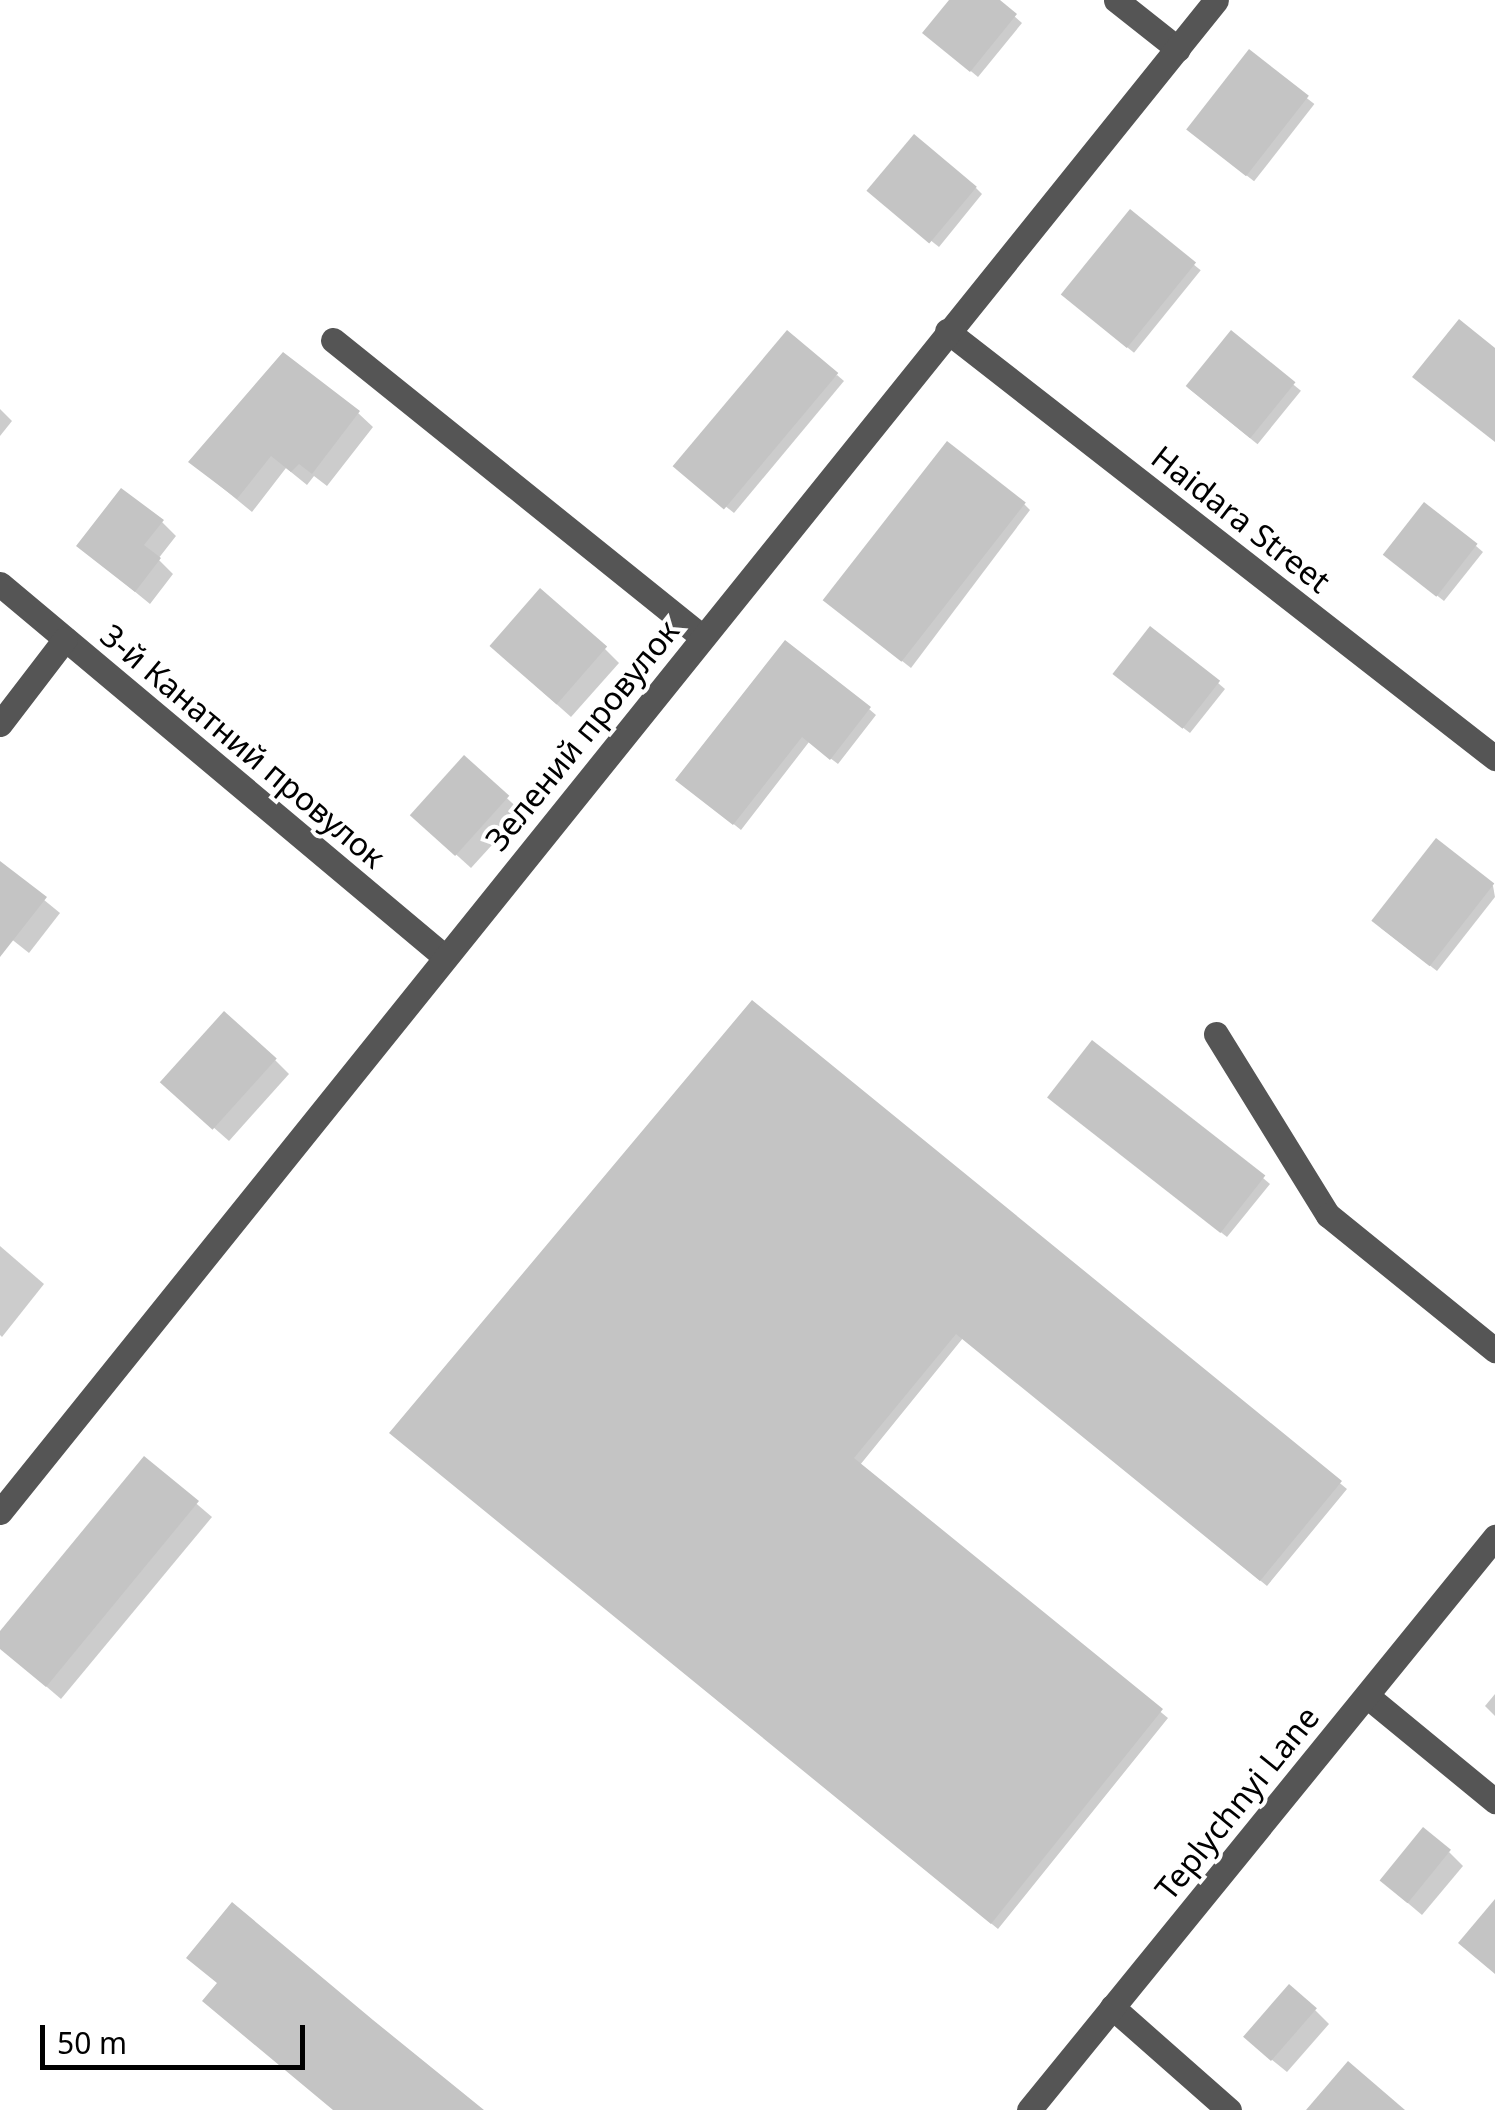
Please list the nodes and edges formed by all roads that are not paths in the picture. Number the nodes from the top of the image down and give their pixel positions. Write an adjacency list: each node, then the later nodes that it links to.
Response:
1 (1116, 0): 3 (street)
2 (1216, 0): 3 (street, Зелений провулок)
3 (1178, 48): 4 (street, Зелений провулок)
4 (947, 331): 7 (street, Зелений провулок); 10 (street, Haidara Street)
5 (333, 340): 7 (street)
6 (0, 584): 8 (street, 3-й Канатний провулок)
7 (702, 637): 11 (street, Зелений провулок)
8 (65, 640): 9 (street); 11 (street, 3-й Канатний провулок)
9 (0, 724)
10 (1495, 758)
11 (445, 957): 14 (street, Зелений провулок)
12 (1216, 1034): 13 (street)
13 (1495, 1350)
14 (0, 1512)
15 (1495, 1537): 16 (street, Teplychnyi Lane)
16 (1368, 1696): 17 (street); 18 (street, Teplychnyi Lane)
17 (1495, 1800)
18 (1112, 2007): 19 (street, Teplychnyi Lane); 20 (street)
19 (1029, 2110)
20 (1229, 2110)

